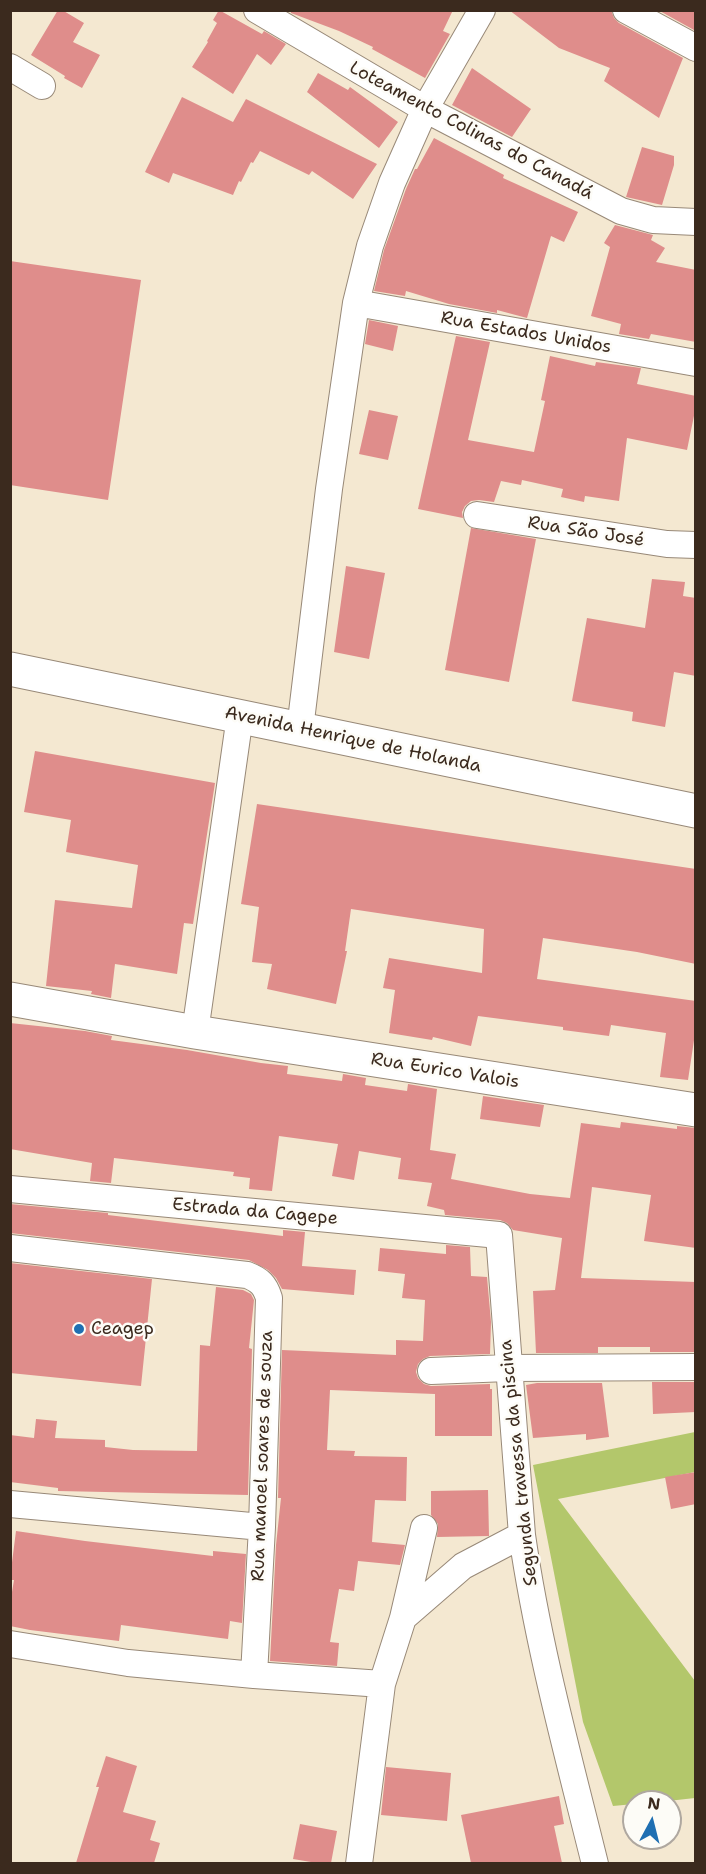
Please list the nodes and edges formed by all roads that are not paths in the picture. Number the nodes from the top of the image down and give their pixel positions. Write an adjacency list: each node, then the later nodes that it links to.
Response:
1 (257, 10): 7 (street, Loteamento Colinas do Canadá)
2 (482, 10): 7 (street)
3 (626, 10): 4 (street)
4 (696, 48)
5 (10, 67): 6 (street)
6 (42, 86)
7 (424, 109): 8 (street, Loteamento Colinas do Canadá); 9 (street)
8 (696, 222)
9 (356, 303): 10 (street, Rua Estados Unidos); 15 (street)
10 (696, 363)
11 (477, 515): 12 (street, Rua São José)
12 (696, 545)
13 (10, 669): 14 (main road, Avenida Henrique de Holanda)
14 (240, 716): 15 (main road, Avenida Henrique de Holanda); 18 (street)
15 (300, 729): 16 (main road, Avenida Henrique de Holanda)
16 (696, 811)
17 (10, 999): 18 (main road, Rua Eurico Valois)
18 (195, 1032): 19 (main road, Rua Eurico Valois)
19 (696, 1110)
20 (10, 1189): 21 (street, Estrada da Cagepe)
21 (499, 1235): 24 (street, Segunda travessa da piscina)
22 (10, 1248): 27 (street, Rua manoel soares de souza)
23 (696, 1367): 24 (street)
24 (508, 1368): 25 (street); 29 (street, Segunda travessa da piscina)
25 (431, 1371)
26 (10, 1504): 27 (street)
27 (262, 1527): 32 (street, Rua manoel soares de souza)
28 (424, 1528): 30 (street)
29 (522, 1535): 30 (street); 35 (street, Segunda travessa da piscina)
30 (403, 1618): 33 (street)
31 (10, 1644): 32 (street)
32 (254, 1675): 33 (street)
33 (382, 1684): 34 (street)
34 (359, 1863)
35 (595, 1863)

